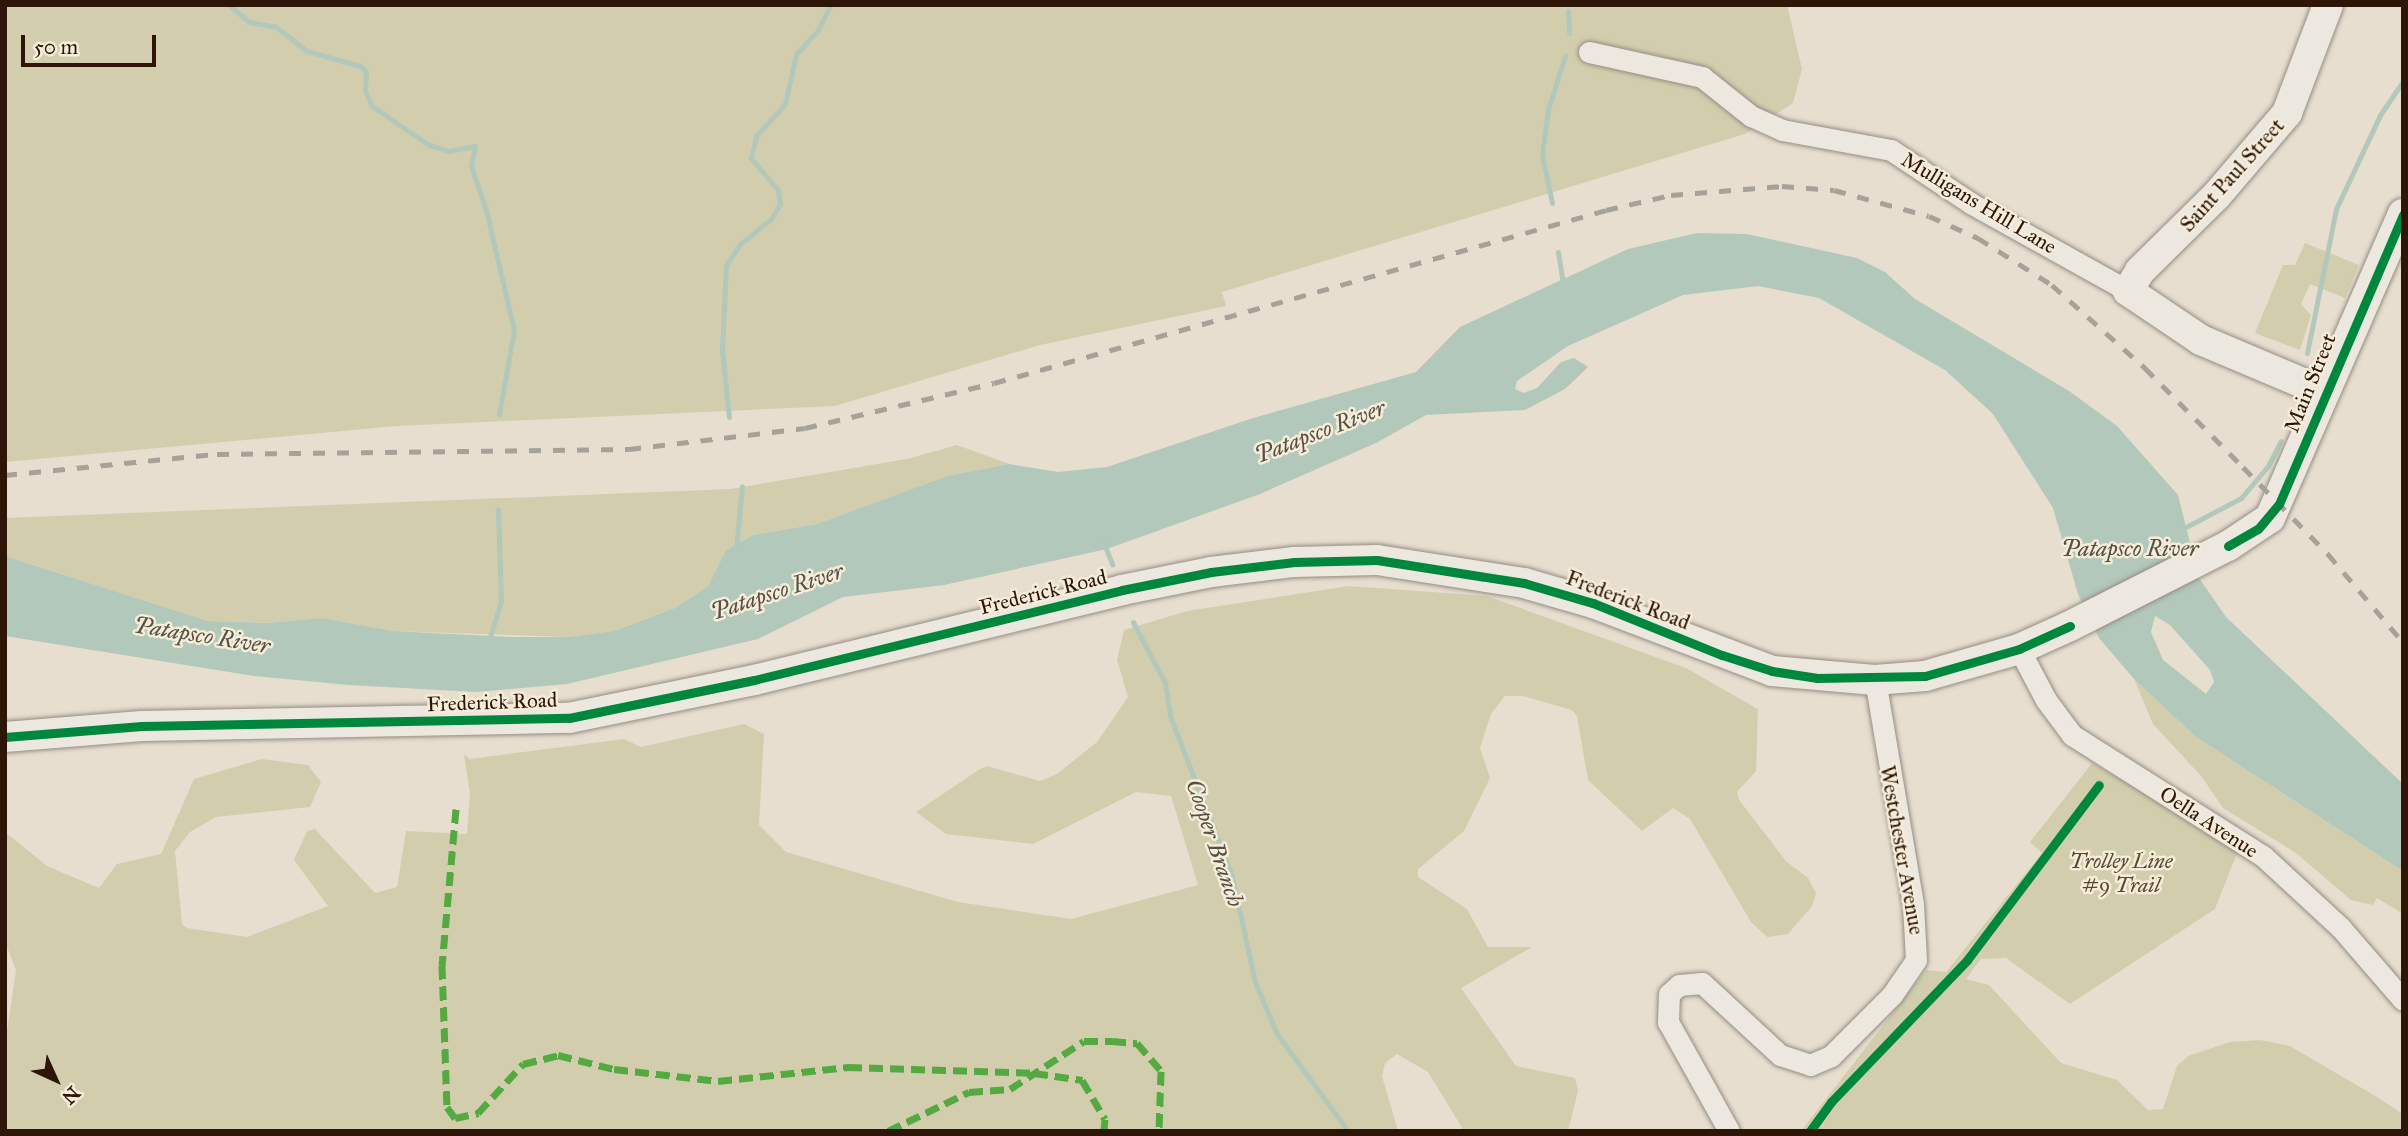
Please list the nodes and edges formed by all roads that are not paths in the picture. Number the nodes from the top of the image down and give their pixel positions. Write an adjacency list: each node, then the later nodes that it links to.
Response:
1 (2328, 5): 4 (main road, Saint Paul Street)
2 (1589, 52): 4 (street, Mulligans Hill Lane)
3 (2403, 214): 5 (main road, Main Street)
4 (2128, 291): 5 (main road)
5 (2324, 392): 6 (main road, Main Street)
6 (2228, 546): 7 (main road, Frederick Road)
7 (2019, 649): 8 (main road, Frederick Road); 10 (street, Oella Avenue)
8 (1875, 680): 9 (main road, Frederick Road); 11 (street, Westchester Avenue)
9 (5, 737)
10 (2403, 1000)
11 (1729, 1131)

